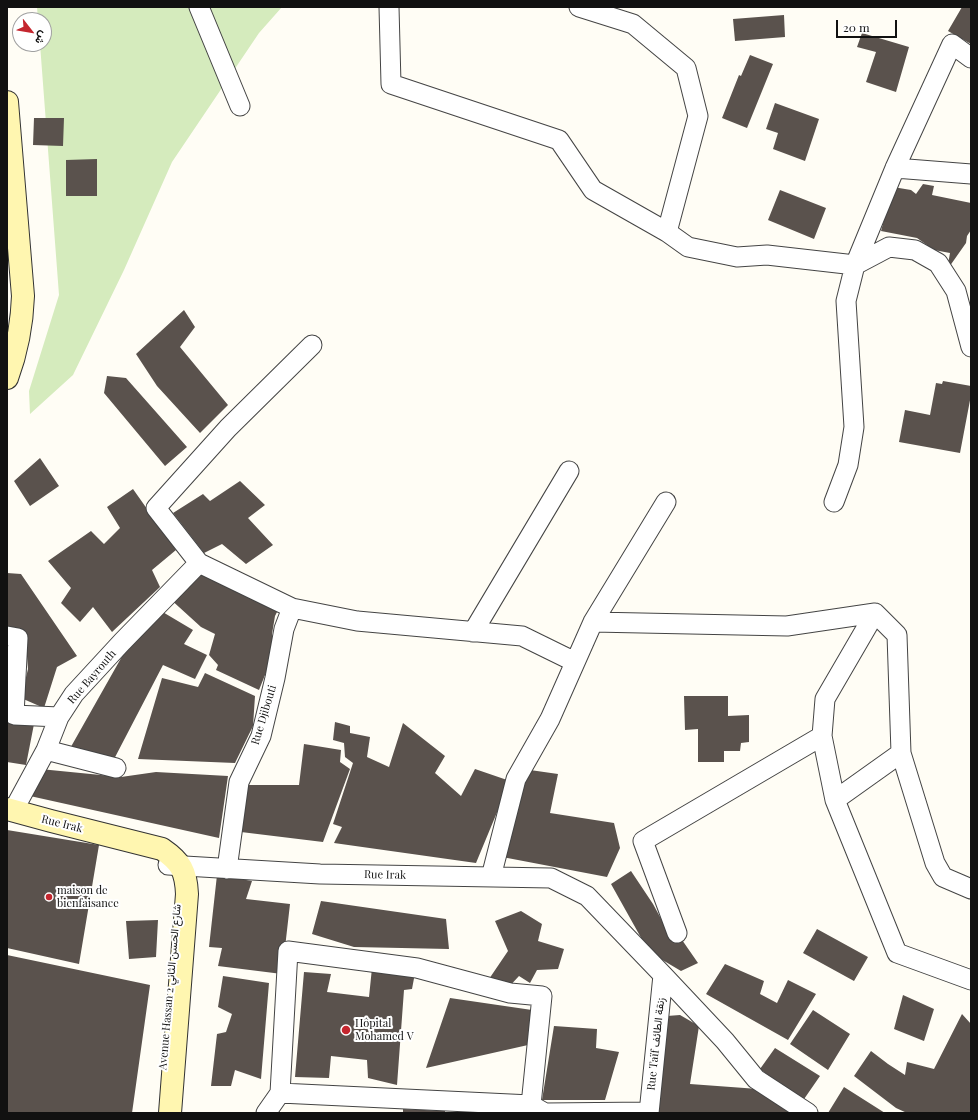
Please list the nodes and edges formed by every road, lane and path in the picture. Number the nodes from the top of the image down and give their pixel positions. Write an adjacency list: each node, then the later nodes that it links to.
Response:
1 (199, 7): 6 (street)
2 (389, 7): 10 (street)
3 (579, 7): 10 (street)
4 (971, 58): 7 (street)
5 (7, 102): 8 (street)
6 (240, 106)
7 (895, 168): 9 (street); 11 (street)
8 (10, 174): 14 (street)
9 (971, 174)
10 (667, 232): 11 (street)
11 (855, 265): 13 (street); 17 (street)
12 (312, 345): 18 (street)
13 (971, 347)
14 (7, 378)
15 (569, 471): 22 (street)
16 (666, 502): 21 (street)
17 (834, 502)
18 (199, 563): 19 (street); 25 (street, Rue Bayrouth)
19 (292, 608): 22 (street); 33 (street, Rue Djibouti)
20 (875, 613): 21 (street); 26 (street); 28 (street)
21 (594, 622): 24 (street)
22 (473, 632): 24 (street)
23 (7, 636): 25 (street)
24 (575, 662): 34 (street)
25 (59, 717): 27 (street, Rue Bayrouth)
26 (822, 736): 30 (street); 36 (street)
27 (46, 750): 29 (street); 31 (street, Rue Bayrouth)
28 (900, 753): 30 (street); 35 (street)
29 (116, 768)
30 (834, 800): 38 (street)
31 (9, 814): 32 (street, Rue Irak)
32 (173, 865): 33 (street, Rue Irak); 42 (street, Avenue Hassan 2 شارع الحسن الثاني); 43 (street, Avenue Hassan 2 شارع الحسن الثاني)
33 (227, 869): 34 (street, Rue Irak)
34 (491, 877): 37 (street, Rue Irak)
35 (971, 889)
36 (677, 933)
37 (663, 975): 41 (street, Rue Taïf زنقة الطائف); 45 (street, Rue Irak)
38 (971, 980)
39 (280, 1093): 40 (street); 40 (street); 44 (street)
40 (540, 1110): 41 (street)
41 (649, 1112)
42 (160, 1113)
43 (170, 1113)
44 (266, 1113)
45 (808, 1113)

